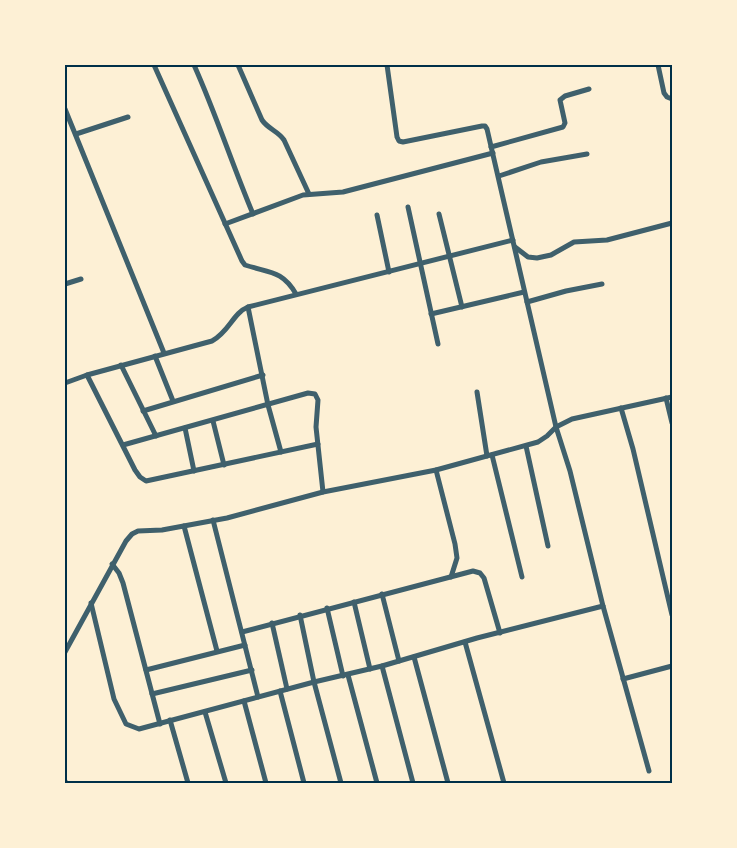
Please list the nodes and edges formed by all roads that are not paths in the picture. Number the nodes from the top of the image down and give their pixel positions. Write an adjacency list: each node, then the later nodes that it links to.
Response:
1 (154, 65): 23 (street)
2 (194, 65): 19 (street)
3 (238, 65): 17 (street)
4 (387, 65): 13 (street)
5 (658, 65): 7 (street)
6 (589, 89): 13 (street)
7 (672, 99)
8 (65, 109): 10 (street)
9 (128, 116): 12 (street)
10 (73, 128): 11 (street); 12 (street)
11 (65, 130)
12 (76, 134): 39 (street)
13 (491, 147): 14 (street)
14 (493, 153): 16 (street); 17 (street)
15 (587, 154): 16 (street)
16 (499, 176): 24 (street)
17 (309, 194): 19 (street)
18 (408, 208): 27 (street)
19 (253, 214): 23 (street)
20 (439, 214): 26 (street)
21 (377, 215): 28 (street)
22 (672, 223): 25 (street)
23 (225, 224): 33 (street)
24 (513, 240): 25 (street); 26 (street)
25 (514, 247): 32 (street)
26 (448, 256): 27 (street); 36 (street)
27 (420, 264): 28 (street); 37 (street)
28 (389, 272): 33 (street)
29 (81, 279): 30 (street)
30 (65, 284)
31 (602, 284): 34 (street)
32 (524, 292): 34 (street); 36 (street)
33 (296, 294): 35 (street)
34 (527, 302): 53 (street)
35 (248, 306): 39 (street); 43 (street)
36 (462, 307): 37 (street)
37 (431, 314): 38 (street)
38 (438, 344)
39 (164, 353): 40 (street)
40 (155, 356): 41 (street); 47 (street)
41 (121, 365): 42 (street); 50 (street)
42 (88, 375): 44 (street); 57 (street)
43 (263, 376): 47 (street); 48 (street)
44 (65, 382)
45 (477, 392): 60 (street)
46 (669, 398): 49 (street); 52 (street)
47 (173, 401): 50 (street)
48 (268, 405): 51 (street); 56 (street); 59 (street)
49 (621, 408): 53 (street); 77 (street)
50 (143, 411): 55 (street)
51 (213, 421): 54 (street); 61 (street)
52 (672, 423)
53 (556, 427): 58 (street); 74 (street)
54 (185, 428): 55 (street); 63 (street)
55 (156, 436): 57 (street)
56 (318, 444): 59 (street); 64 (street)
57 (123, 445): 63 (street)
58 (526, 446): 60 (street); 67 (street)
59 (281, 452): 61 (street)
60 (490, 455): 62 (street); 70 (street)
61 (224, 465): 63 (street)
62 (436, 470): 64 (street); 69 (street)
63 (194, 471)
64 (323, 492): 65 (street)
65 (213, 520): 66 (street); 79 (street)
66 (184, 526): 68 (street); 83 (street)
67 (548, 546)
68 (112, 564): 73 (street); 90 (street)
69 (451, 576): 71 (street); 80 (street)
70 (522, 577)
71 (382, 594): 72 (street); 86 (street)
72 (354, 602): 75 (street); 89 (street)
73 (91, 603): 84 (street); 102 (street)
74 (603, 606): 80 (street); 93 (street)
75 (327, 608): 76 (street); 92 (street)
76 (300, 615): 78 (street); 94 (street)
77 (672, 615)
78 (272, 623): 79 (street); 95 (street)
79 (242, 632): 82 (street)
80 (500, 632): 81 (street)
81 (466, 642): 85 (street); 112 (street)
82 (245, 644): 83 (street); 91 (street)
83 (218, 651): 90 (street)
84 (65, 652)
85 (414, 657): 86 (street); 111 (street)
86 (399, 661): 87 (street)
87 (382, 666): 89 (street); 110 (street)
88 (672, 666): 93 (street)
89 (370, 669): 92 (street)
90 (146, 670): 97 (street)
91 (252, 670): 97 (street); 98 (street)
92 (345, 675): 94 (street); 109 (street)
93 (623, 679): 103 (street)
94 (314, 682): 95 (street); 108 (street)
95 (287, 689): 96 (street)
96 (280, 691): 98 (street); 107 (street)
97 (152, 694): 102 (street)
98 (258, 697): 99 (street)
99 (244, 701): 100 (street); 106 (street)
100 (205, 712): 101 (street); 105 (street)
101 (170, 720): 102 (street); 104 (street)
102 (160, 724)
103 (649, 771)
104 (188, 783)
105 (226, 783)
106 (266, 783)
107 (304, 783)
108 (341, 783)
109 (377, 783)
110 (413, 783)
111 (448, 783)
112 (504, 783)

